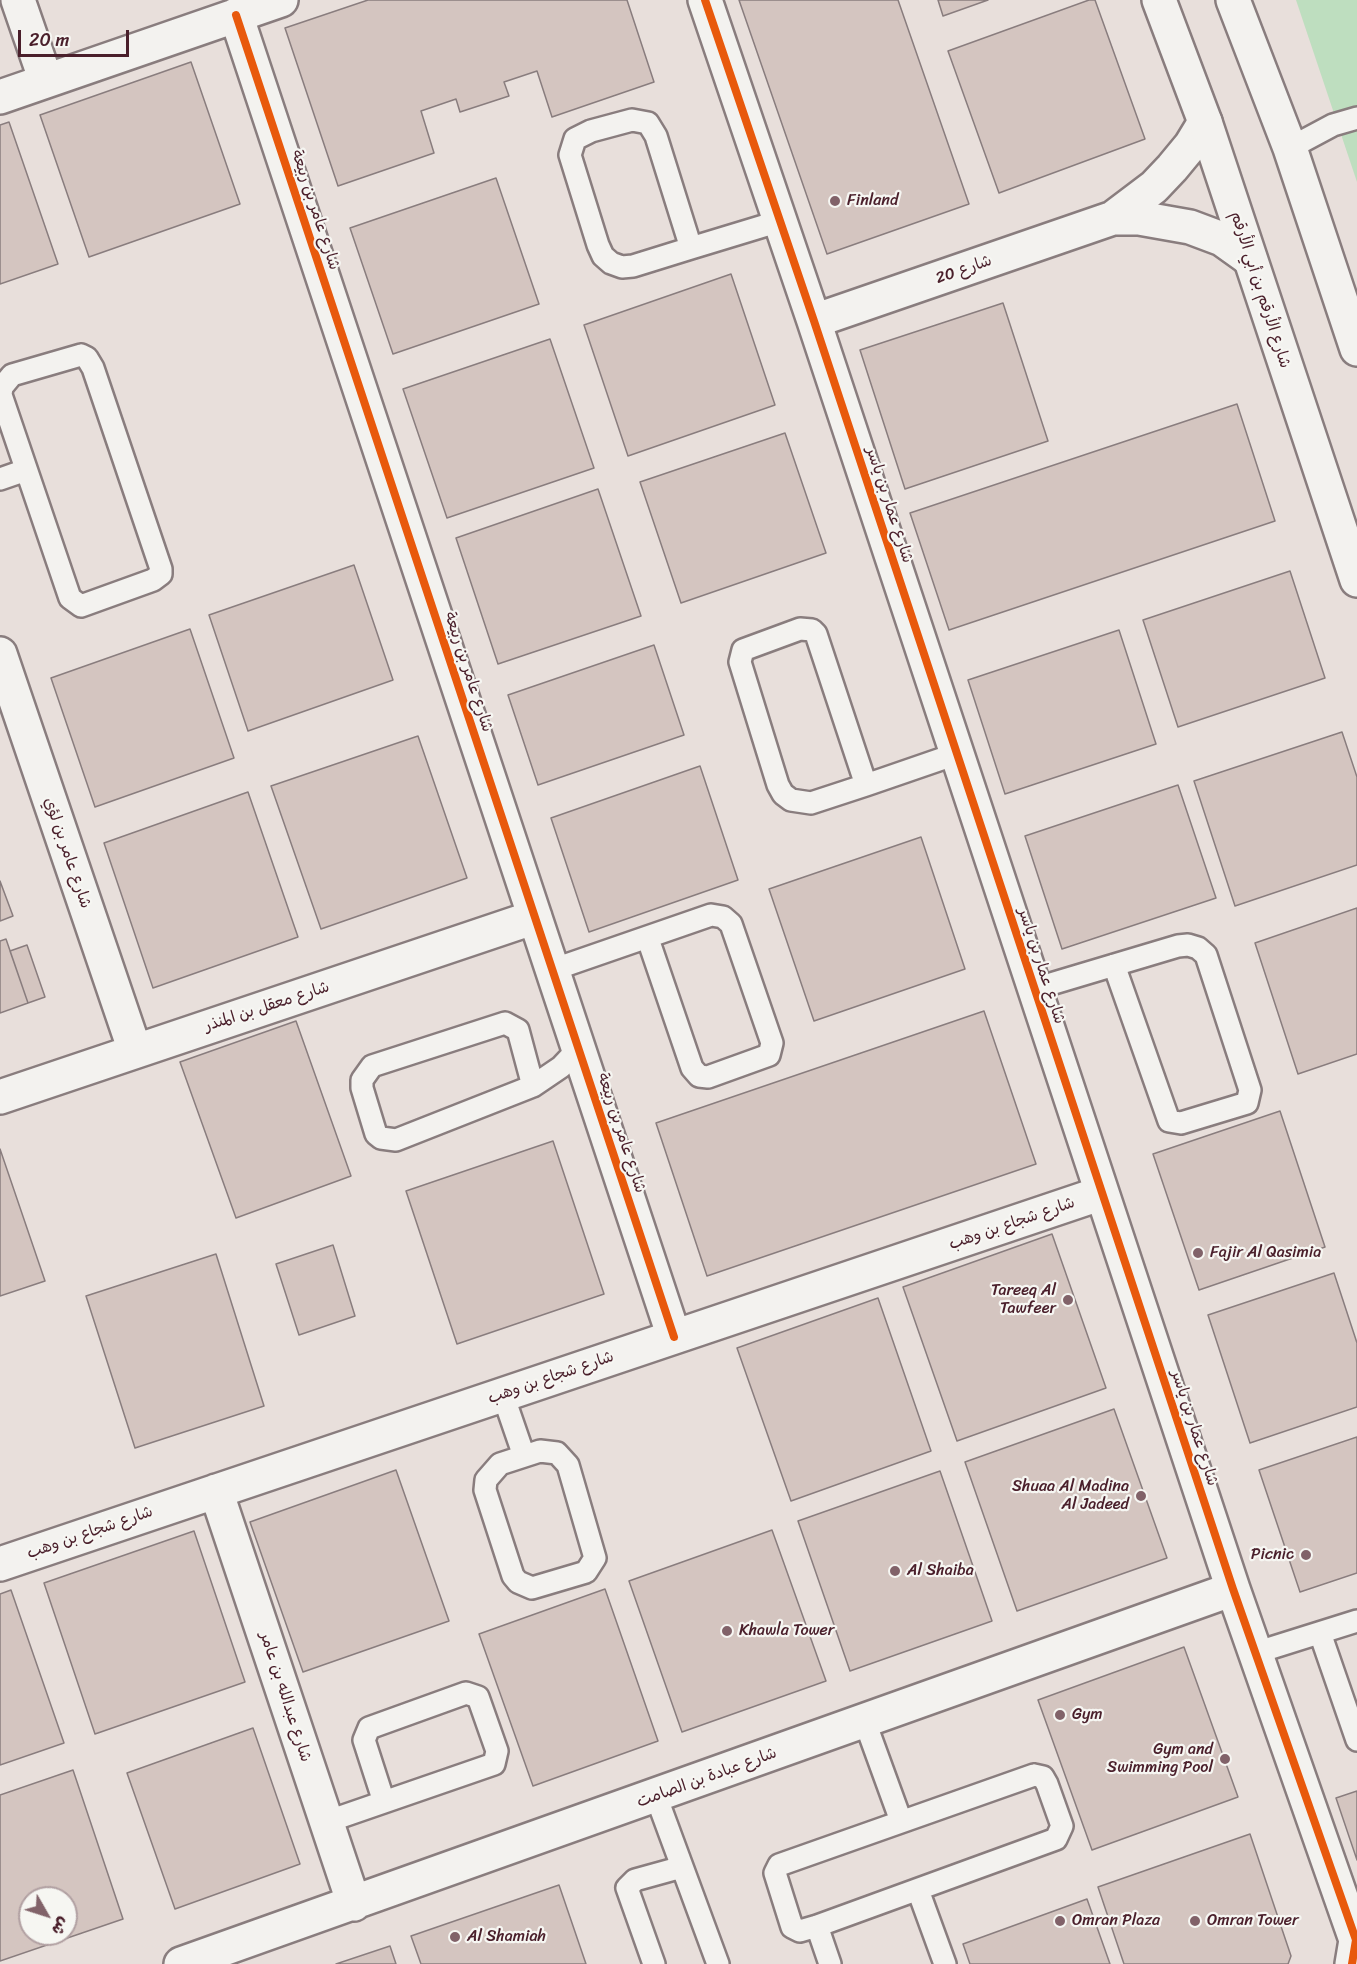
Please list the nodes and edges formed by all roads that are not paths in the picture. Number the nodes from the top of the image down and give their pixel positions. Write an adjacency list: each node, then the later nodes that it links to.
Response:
1 (18, 0): 7 (street)
2 (281, 0): 6 (street)
3 (705, 0): 13 (street, شارع عمار بن ياسر)
4 (1159, 0): 10 (street, شارع الأرقم بن أبي الأرقم)
5 (1233, 0): 11 (street)
6 (236, 15): 7 (street); 24 (street, شارع عامر بن ربيعة)
7 (46, 81): 8 (street)
8 (0, 97)
9 (1357, 118): 11 (lane)
10 (1205, 122): 12 (street, شارع 20); 15 (street, شارع الأرقم بن أبي الأرقم)
11 (1290, 148): 17 (street)
12 (1113, 218): 15 (street, شارع 20); 16 (street, شارع 20)
13 (780, 221): 14 (lane); 16 (street, شارع عمار بن ياسر)
14 (692, 248): 14 (lane)
15 (1250, 259): 20 (street, شارع الأرقم بن أبي الأرقم)
16 (814, 321): 22 (street, شارع عمار بن ياسر)
17 (1357, 349)
18 (26, 470): 18 (lane); 19 (lane)
19 (0, 479)
20 (1357, 580)
21 (0, 654): 30 (street, شارع عامر بن لؤي)
22 (956, 754): 23 (lane); 28 (street, شارع عمار بن ياسر)
23 (866, 785): 23 (lane)
24 (535, 917): 27 (street, شارع عامر بن ربيعة); 30 (street, شارع معقل بن المنذر)
25 (648, 939): 25 (lane); 27 (lane)
26 (1114, 966): 26 (lane); 28 (lane)
27 (552, 970): 29 (street, شارع عامر بن ربيعة)
28 (1034, 989): 33 (street, شارع عمار بن ياسر)
29 (578, 1049): 31 (lane); 34 (street, شارع عامر بن ربيعة)
30 (135, 1051): 32 (street, شارع معقل بن المنذر)
31 (532, 1086): 31 (lane)
32 (0, 1097)
33 (1102, 1193): 34 (street, شارع شجاع بن وهب); 39 (street, شارع عمار بن ياسر)
34 (674, 1337): 35 (street, شارع شجاع بن وهب)
35 (503, 1395): 36 (lane); 37 (street, شارع شجاع بن وهب)
36 (524, 1456): 36 (lane)
37 (216, 1491): 38 (street, شارع شجاع بن وهب); 48 (street, شارع عبدالله بن عامر)
38 (0, 1564)
39 (1233, 1589): 42 (street, شارع عمار بن ياسر); 43 (street, شارع عبادة بن الصامت)
40 (1357, 1621): 41 (lane)
41 (1320, 1633): 42 (lane); 44 (lane)
42 (1255, 1653): 53 (street, شارع عمار بن ياسر)
43 (865, 1722): 45 (street, شارع عبادة بن الصامت); 47 (lane)
44 (1357, 1740)
45 (656, 1796): 49 (lane); 51 (street, شارع عبادة بن الصامت)
46 (384, 1802): 46 (lane); 48 (lane)
47 (901, 1821): 50 (lane); 52 (lane)
48 (326, 1822): 51 (street, شارع عبدالله بن عامر)
49 (682, 1867): 55 (lane); 56 (lane)
50 (918, 1890): 52 (lane); 58 (lane)
51 (354, 1904): 54 (street, شارع عبادة بن الصامت)
52 (817, 1926): 57 (lane)
53 (1355, 1948)
54 (192, 1962)
55 (654, 1964)
56 (718, 1964)
57 (830, 1964)
58 (945, 1964)

